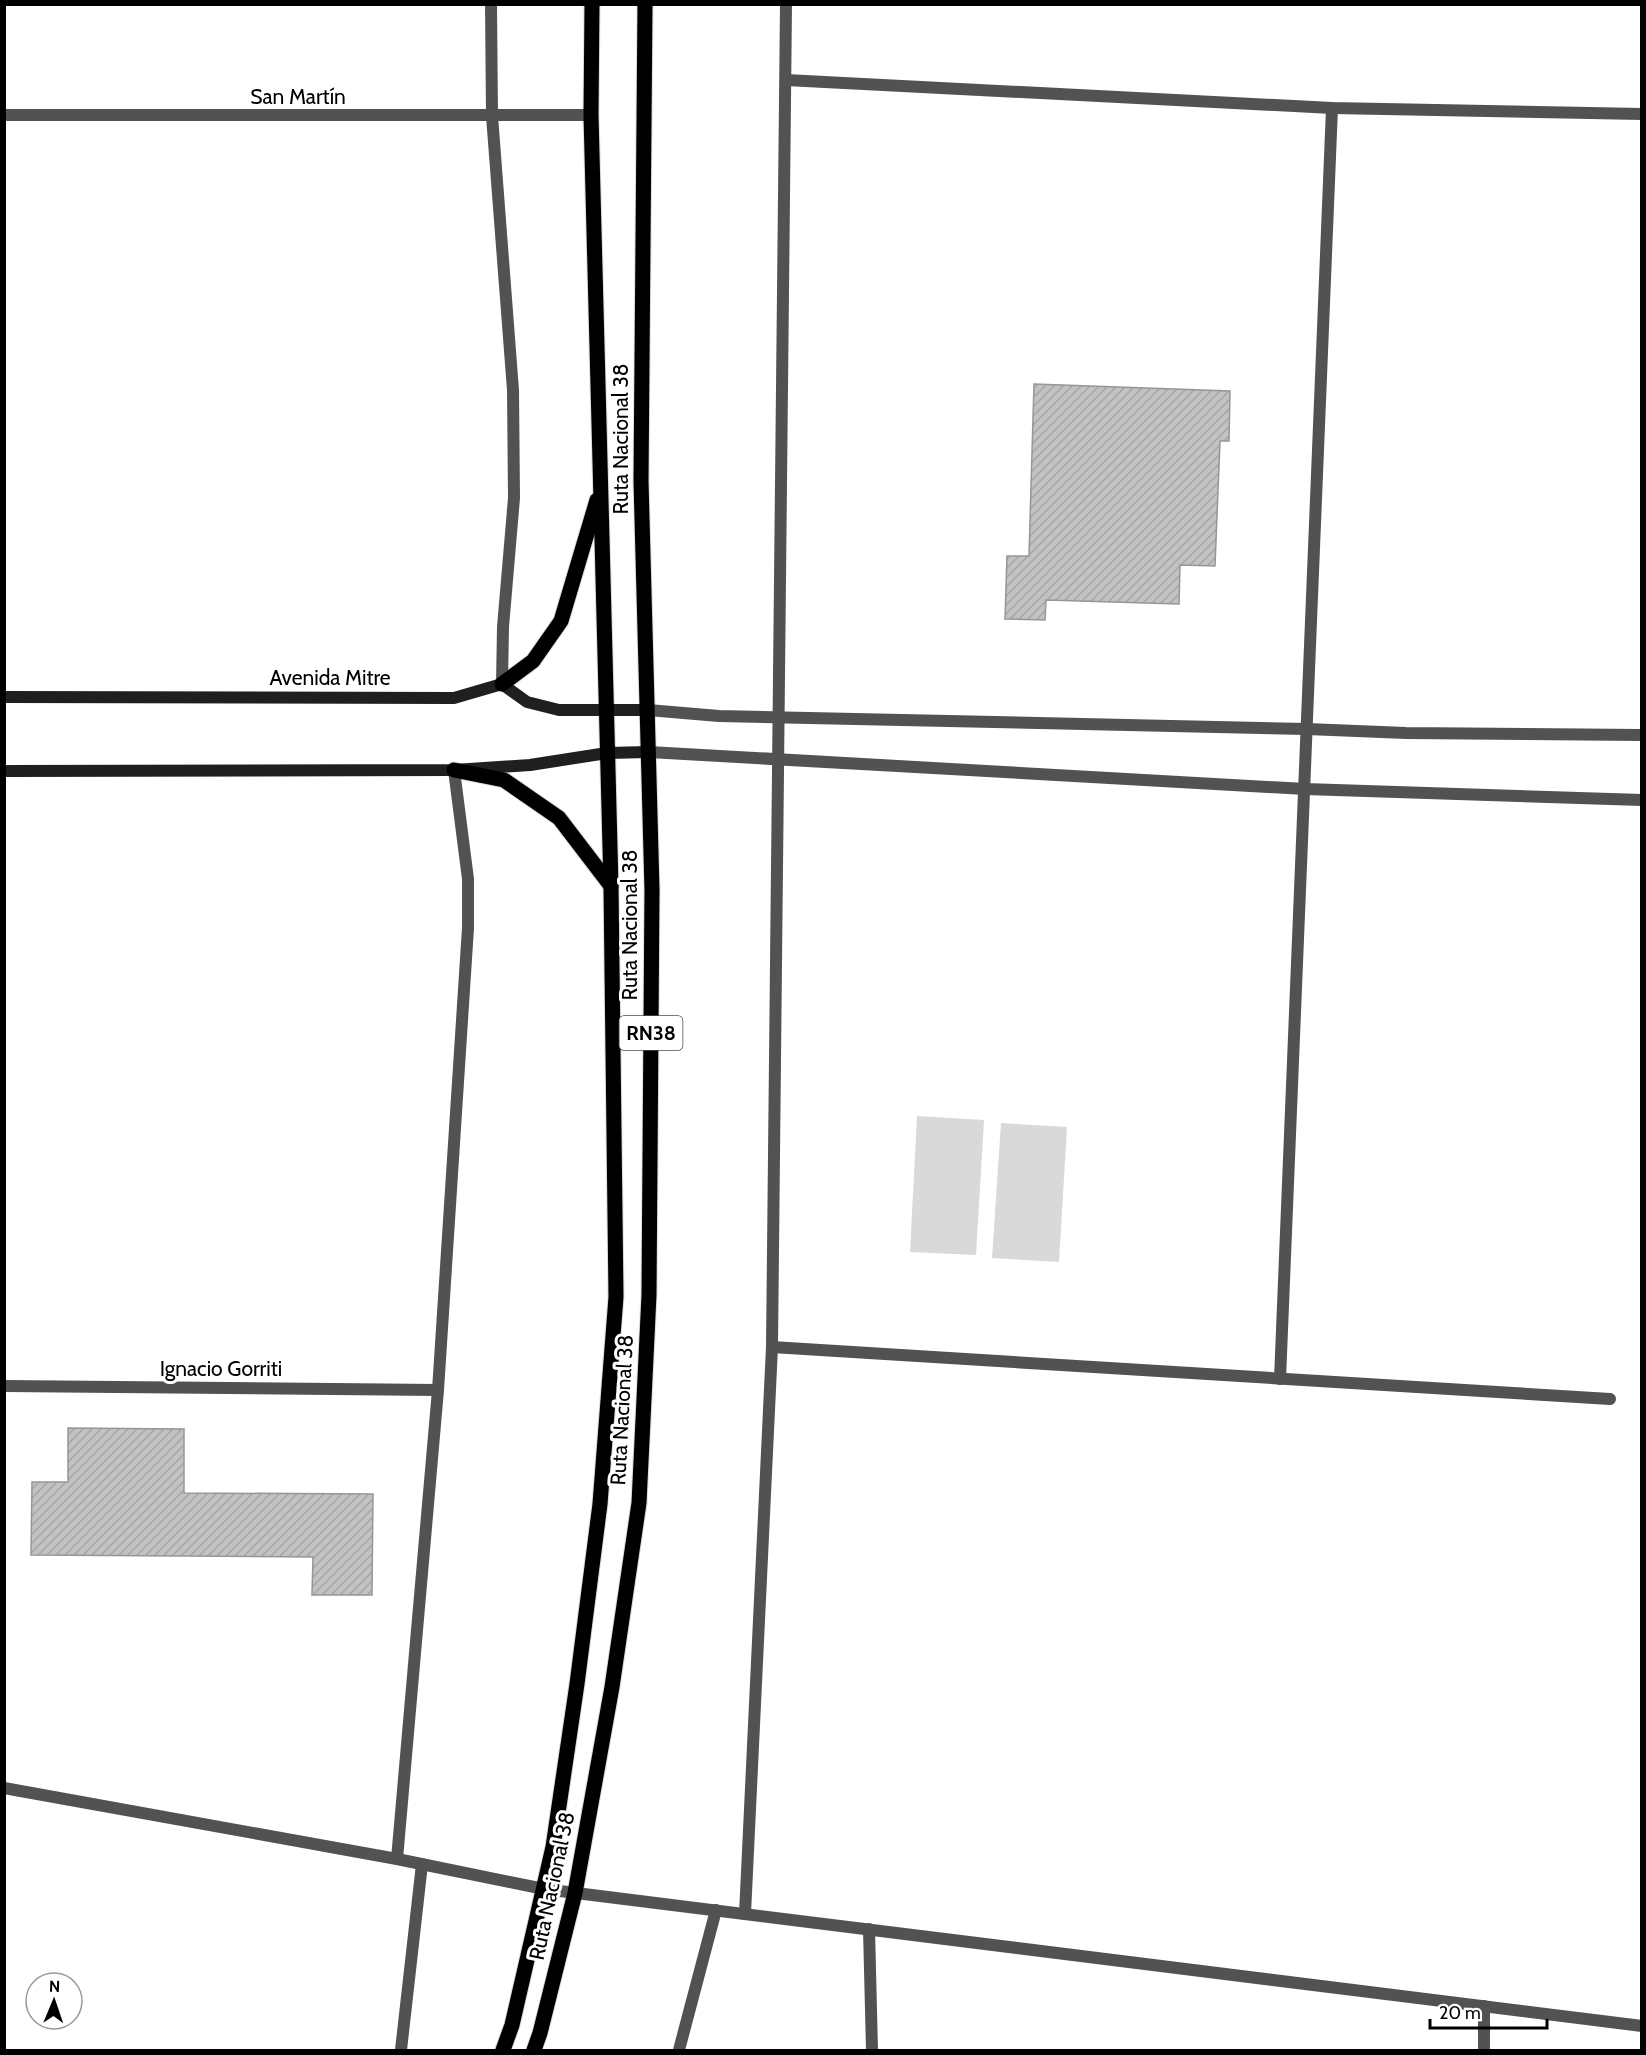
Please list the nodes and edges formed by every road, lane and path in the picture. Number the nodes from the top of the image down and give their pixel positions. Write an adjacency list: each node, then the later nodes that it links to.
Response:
1 (491, 4): 10 (street)
2 (592, 4): 8 (main road, Ruta Nacional 38 / RN38)
3 (645, 4): 15 (main road, Ruta Nacional 38 / RN38)
4 (786, 4): 5 (street)
5 (786, 80): 6 (street); 16 (street)
6 (1332, 108): 7 (street); 17 (street)
7 (1641, 114)
8 (591, 115): 10 (street, San Martín); 11 (main road, Ruta Nacional 38 / RN38)
9 (4, 116): 10 (street, San Martín)
10 (492, 117): 12 (street)
11 (601, 486): 12 (main road); 14 (main road, Ruta Nacional 38 / RN38)
12 (502, 684): 13 (main road, Avenida Mitre); 14 (main road)
13 (4, 697)
14 (606, 710): 15 (main road); 20 (main road, Ruta Nacional 38 / RN38)
15 (648, 710): 16 (street); 19 (main road, Ruta Nacional 38 / RN38)
16 (779, 717): 17 (street); 21 (street)
17 (1307, 729): 18 (street); 24 (street)
18 (1641, 735)
19 (649, 752): 20 (main road); 21 (street); 36 (main road, Ruta Nacional 38 / RN38)
20 (607, 753): 22 (main road); 26 (main road, Ruta Nacional 38 / RN38)
21 (778, 760): 24 (street); 27 (street)
22 (454, 770): 23 (main road); 26 (main road); 30 (street)
23 (4, 771)
24 (1305, 789): 25 (street); 28 (street)
25 (1641, 800)
26 (610, 886): 35 (main road, Ruta Nacional 38 / RN38)
27 (772, 1347): 28 (street); 38 (street)
28 (1280, 1379): 31 (street)
29 (4, 1386): 30 (street, Ignacio Gorriti)
30 (438, 1390): 33 (street)
31 (1610, 1399)
32 (4, 1788): 33 (street)
33 (397, 1859): 34 (street)
34 (422, 1864): 35 (street); 42 (street)
35 (544, 1889): 36 (street); 43 (main road, Ruta Nacional 38 / RN38)
36 (575, 1893): 37 (street); 44 (main road, Ruta Nacional 38 / RN38)
37 (716, 1910): 38 (street); 45 (street)
38 (745, 1914): 39 (street)
39 (869, 1929): 40 (street); 46 (street)
40 (1484, 2006): 41 (street); 47 (street)
41 (1641, 2026)
42 (401, 2050)
43 (503, 2050)
44 (534, 2050)
45 (679, 2050)
46 (872, 2050)
47 (1484, 2050)

